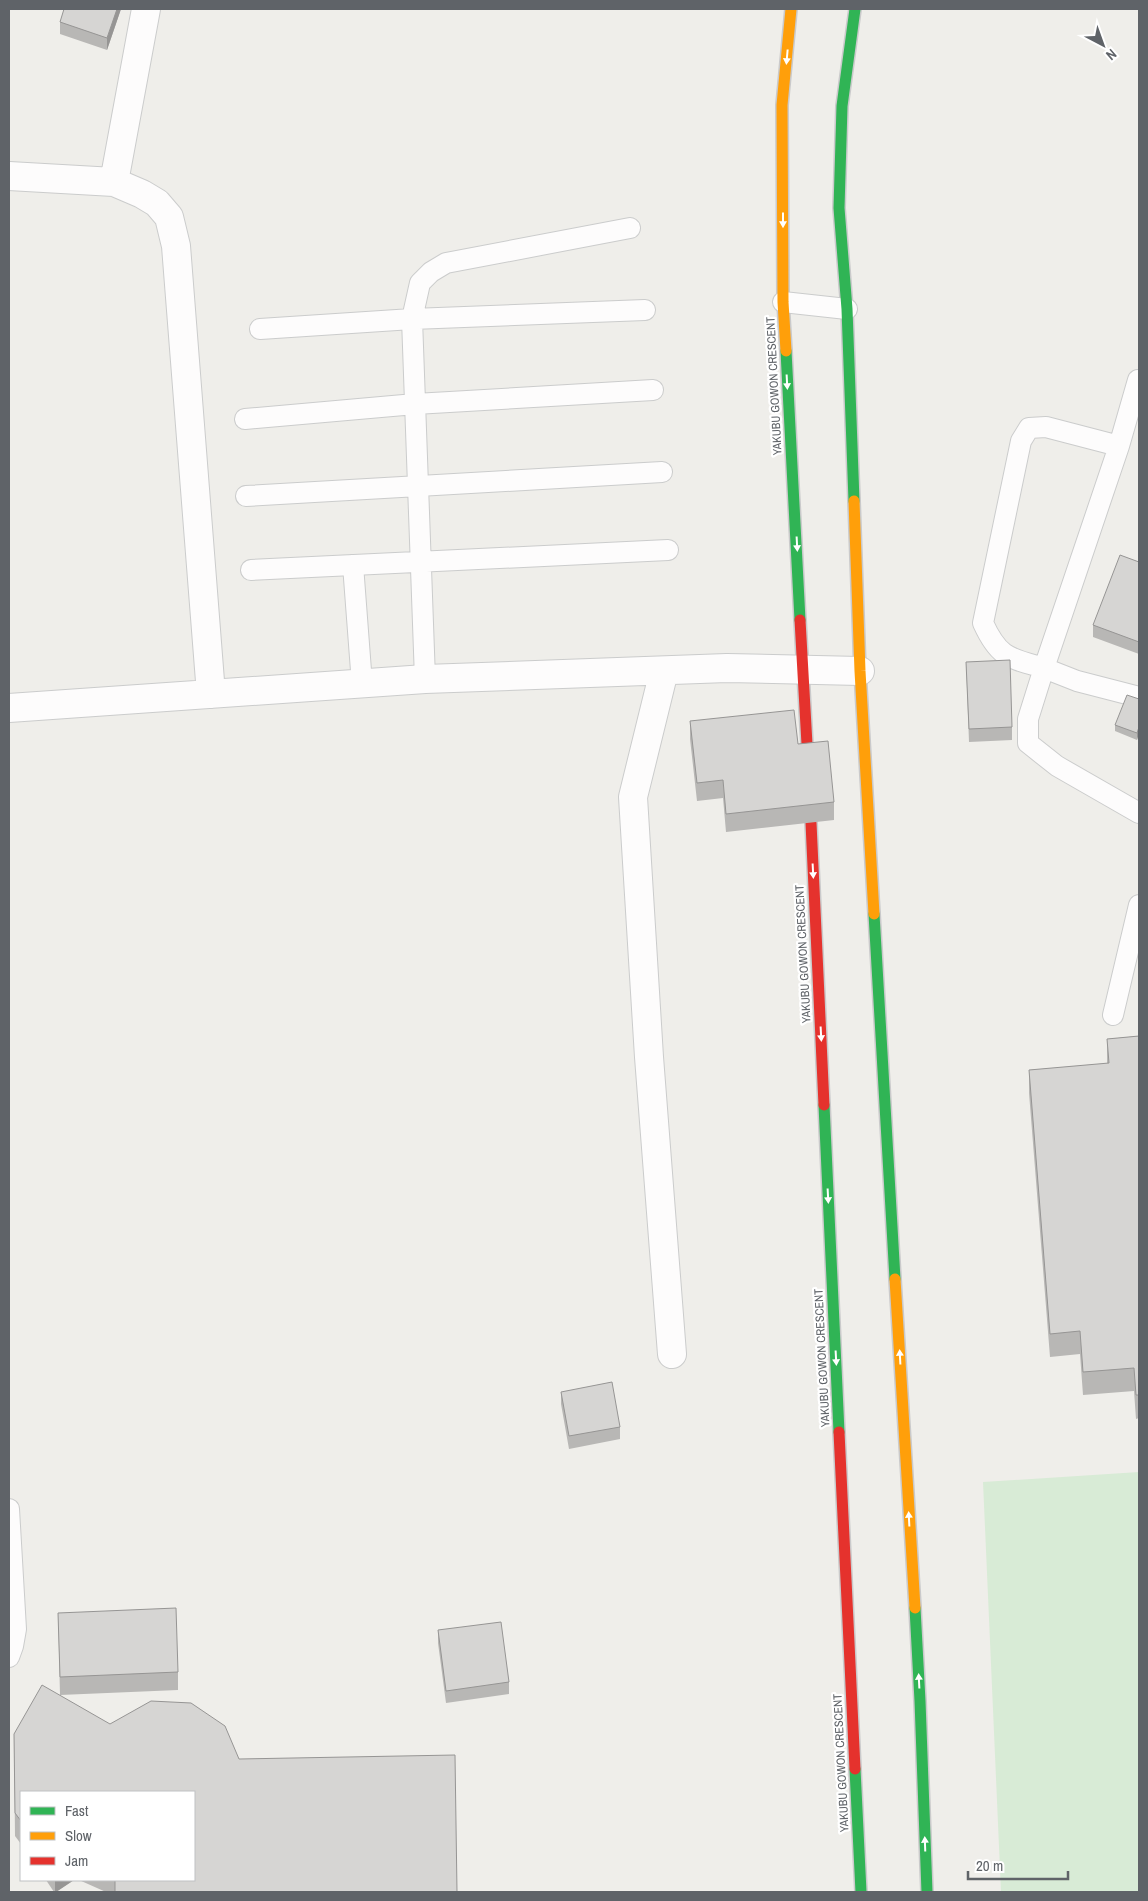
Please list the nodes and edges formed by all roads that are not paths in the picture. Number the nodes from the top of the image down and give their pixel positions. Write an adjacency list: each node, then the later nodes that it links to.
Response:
1 (146, 9): 5 (street)
2 (791, 9): 7 (street, YAKUBU GOWON CRESCENT, one-way to 7)
3 (855, 9): 8 (street)
4 (9, 176): 5 (street)
5 (114, 182): 30 (street)
6 (630, 228): 10 (lane)
7 (783, 302): 8 (lane); 25 (street, YAKUBU GOWON CRESCENT, one-way to 25)
8 (847, 309): 27 (street)
9 (645, 310): 10 (lane)
10 (412, 319): 11 (lane); 14 (lane)
11 (260, 329)
12 (1138, 380): 16 (lane)
13 (653, 390): 14 (lane)
14 (415, 404): 15 (lane); 18 (lane)
15 (245, 419)
16 (1119, 446): 24 (lane); 24 (lane)
17 (662, 472): 18 (lane)
18 (418, 485): 19 (lane); 21 (lane)
19 (246, 496)
20 (668, 550): 21 (lane)
21 (421, 562): 22 (lane); 28 (lane)
22 (353, 565): 23 (lane); 29 (lane)
23 (251, 570)
24 (1044, 668): 31 (lane); 34 (lane)
25 (804, 669): 26 (street); 27 (street); 33 (street, YAKUBU GOWON CRESCENT)
26 (664, 671): 28 (street); 38 (street)
27 (860, 671): 42 (street, one-way to 27)
28 (425, 679): 29 (street)
29 (362, 684): 30 (street)
30 (211, 694): 32 (street)
31 (1139, 697)
32 (9, 708)
33 (808, 762)
34 (1139, 813)
35 (811, 823): 41 (street, YAKUBU GOWON CRESCENT, one-way to 41)
36 (1139, 905): 37 (lane)
37 (1113, 1015)
38 (672, 1354)
39 (9, 1509): 40 (lane)
40 (9, 1657)
41 (861, 1892)
42 (927, 1892)

